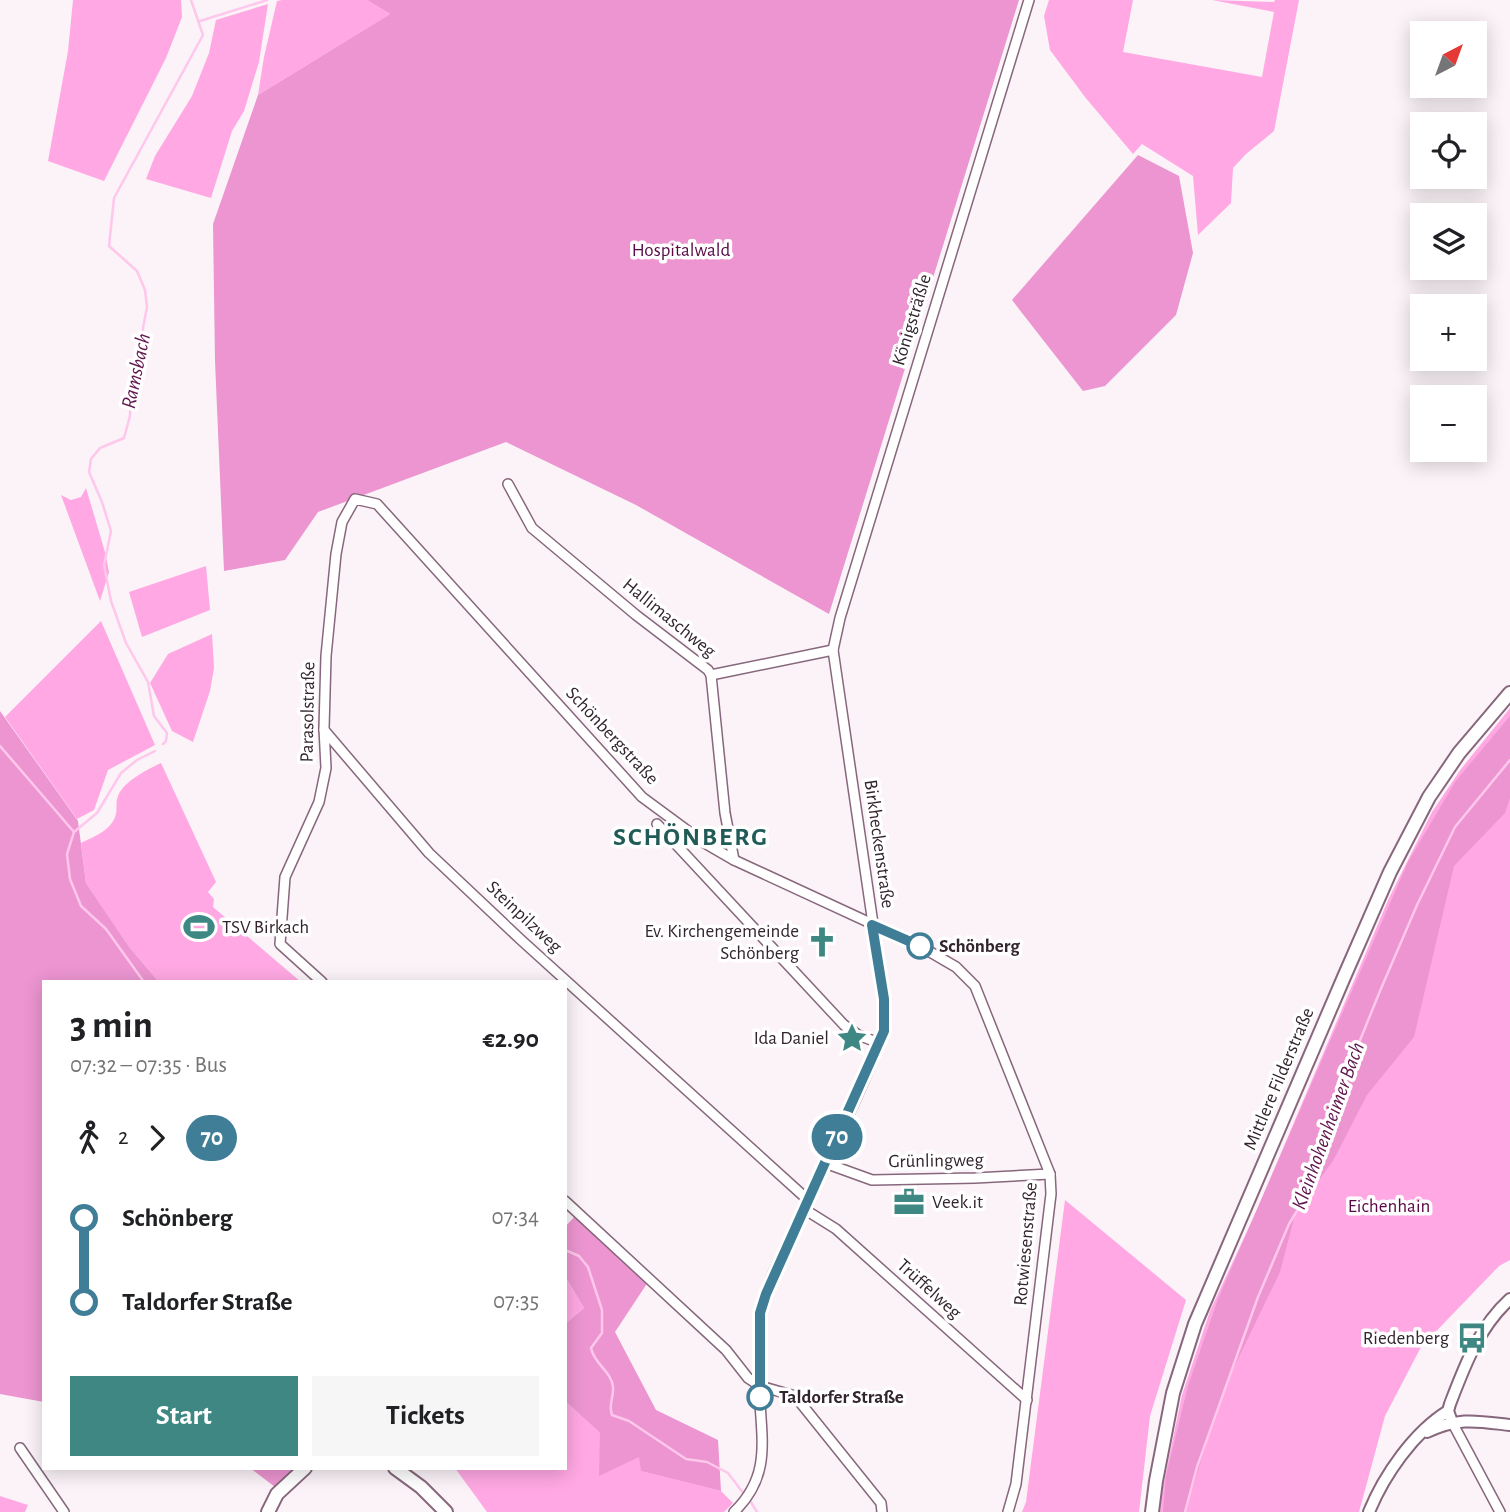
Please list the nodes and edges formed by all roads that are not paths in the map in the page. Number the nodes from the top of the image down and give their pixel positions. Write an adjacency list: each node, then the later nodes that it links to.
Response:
1 (1029, 0): 4 (street, Königsträßle)
2 (509, 484): 5 (street, Hallimaschweg)
3 (377, 504): 7 (street, Parasolstraße); 9 (street, Schönbergstraße)
4 (833, 650): 5 (street); 10 (street, Birkheckenstraße)
5 (711, 675): 9 (street, Hallimaschweg)
6 (1510, 693): 33 (main road, Mittlere Filderstraße)
7 (324, 730): 11 (street, Parasolstraße); 12 (street, Steinpilzweg)
8 (657, 824): 14 (street)
9 (734, 860): 10 (street, Schönbergstraße)
10 (872, 925): 14 (street, Birkheckenstraße); 16 (street, Rotwiesenstraße)
11 (320, 980)
12 (564, 980)
13 (567, 982): 18 (street, Steinpilzweg)
14 (879, 1043): 15 (street, Birkheckenstraße)
15 (825, 1163): 16 (street, Grünlingweg); 18 (street, Birkheckenstraße)
16 (1050, 1174): 21 (street, Rotwiesenstraße)
17 (567, 1202): 20 (street)
18 (806, 1205): 20 (street, Birkheckenstraße); 21 (street, Trüffelweg)
19 (1510, 1298): 22 (street)
20 (760, 1386): 30 (street, Birkheckenstraße); 31 (street)
21 (1027, 1400): 32 (street, Rotwiesenstraße)
22 (1450, 1416): 23 (street); 34 (street); 35 (street)
23 (1510, 1425)
24 (20, 1448): 27 (street)
25 (303, 1470): 28 (main road)
26 (398, 1470): 29 (main road)
27 (64, 1512)
28 (268, 1512)
29 (446, 1512)
30 (734, 1512)
31 (882, 1512)
32 (1008, 1512)
33 (1152, 1512)
34 (1369, 1512)
35 (1500, 1512)

